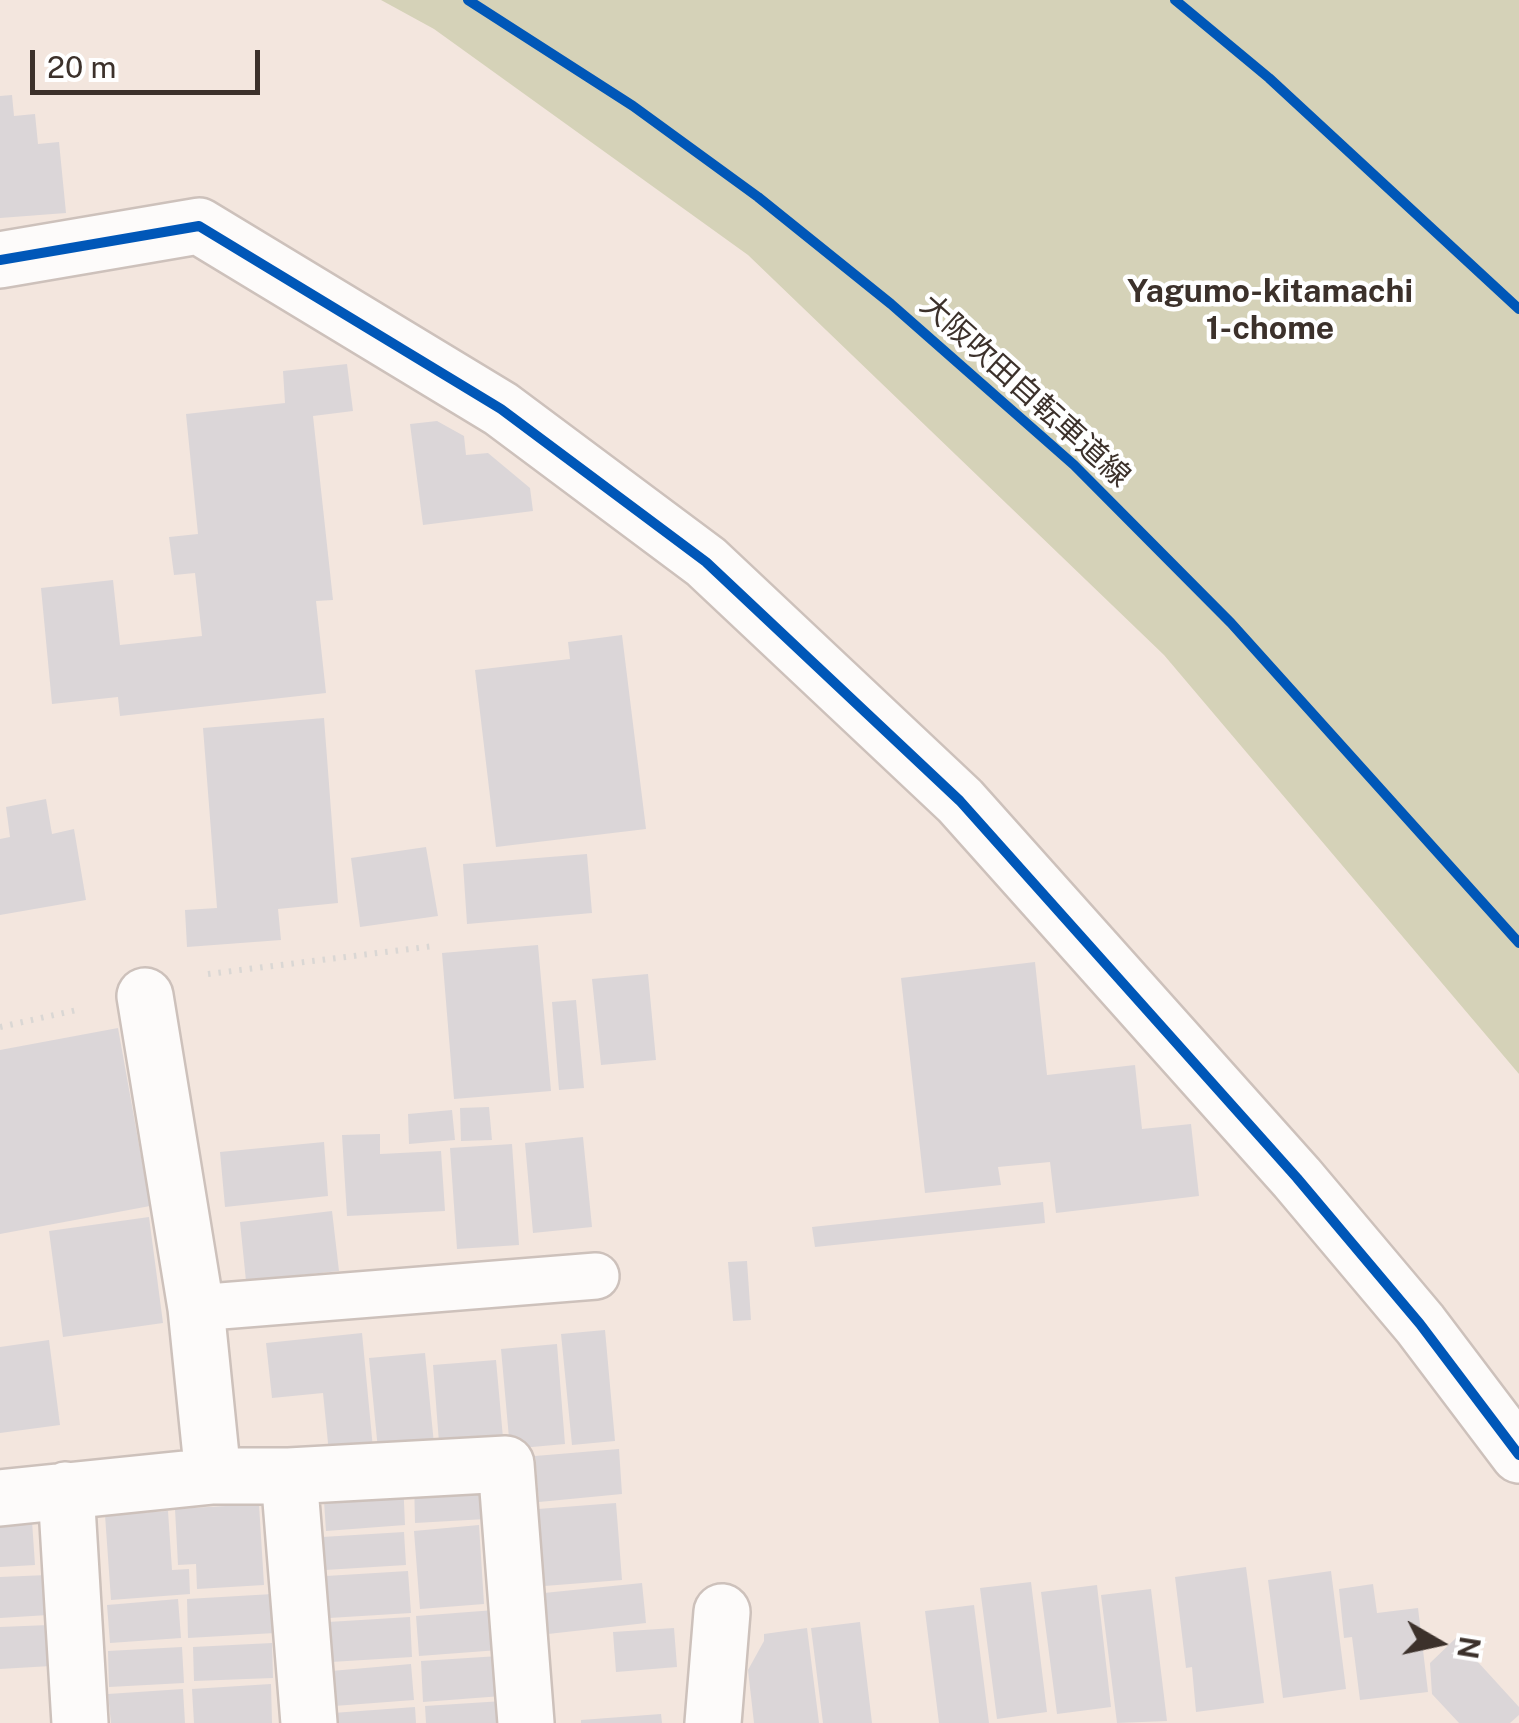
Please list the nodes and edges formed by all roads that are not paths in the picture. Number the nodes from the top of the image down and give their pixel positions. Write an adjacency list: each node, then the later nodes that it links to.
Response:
1 (0, 260): 5 (street)
2 (145, 996): 4 (street)
3 (596, 1276): 4 (lane)
4 (196, 1308): 6 (street)
5 (1519, 1455)
6 (213, 1476): 7 (street); 8 (street)
7 (289, 1476): 12 (street); 13 (street)
8 (66, 1490): 9 (street); 11 (street)
9 (0, 1498)
10 (722, 1612): 14 (street)
11 (80, 1723)
12 (309, 1723)
13 (526, 1723)
14 (713, 1723)

